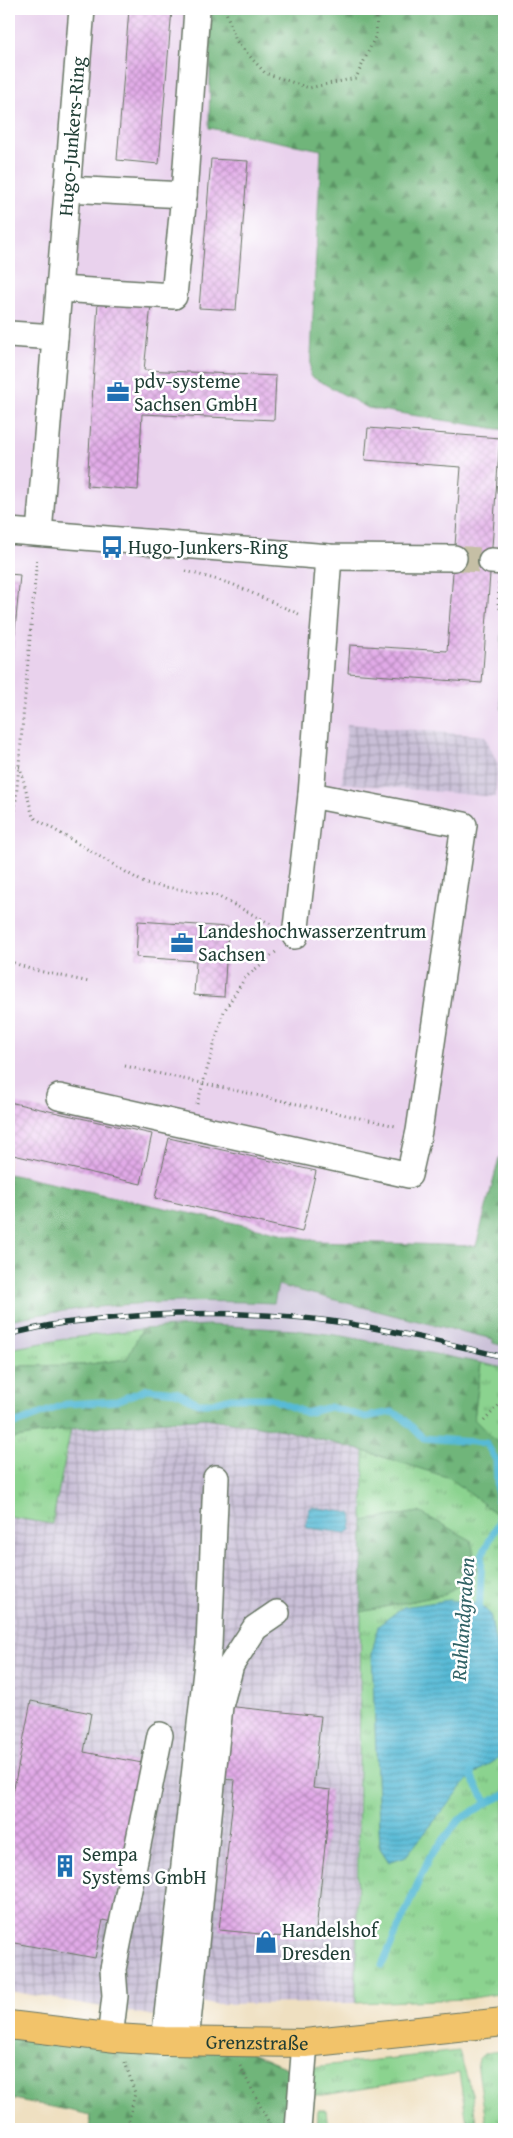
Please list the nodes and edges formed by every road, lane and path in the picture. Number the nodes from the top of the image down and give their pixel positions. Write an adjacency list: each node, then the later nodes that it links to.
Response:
1 (82, 9): 5 (street, Hugo-Junkers-Ring)
2 (196, 9): 6 (street)
3 (226, 9): 4 (path)
4 (377, 9)
5 (67, 189): 6 (street); 7 (street, Hugo-Junkers-Ring)
6 (184, 195): 7 (street)
7 (59, 289): 9 (street, Hugo-Junkers-Ring)
8 (9, 334): 9 (street)
9 (55, 337): 11 (street, Hugo-Junkers-Ring)
10 (9, 531): 11 (street)
11 (39, 533): 12 (street); 19 (path)
12 (329, 557): 13 (street); 17 (street)
13 (454, 558)
14 (181, 570): 17 (path)
15 (499, 600): 16 (path)
16 (504, 613)
17 (324, 625): 20 (street)
18 (9, 766): 19 (path)
19 (20, 767): 21 (path); 22 (path)
20 (311, 795): 22 (street); 29 (street)
21 (9, 880)
22 (295, 936): 26 (path)
23 (9, 961): 24 (path)
24 (89, 982)
25 (126, 1066): 26 (path)
26 (204, 1084): 28 (path); 29 (path)
27 (59, 1096): 28 (street)
28 (189, 1126): 29 (street)
29 (419, 1132)
30 (504, 1400): 31 (path)
31 (484, 1421)
32 (216, 1478): 38 (street)
33 (277, 1613): 38 (street)
34 (160, 1736): 37 (street)
35 (504, 2022): 40 (main road, Grenzstraße)
36 (9, 2025): 37 (main road, Grenzstraße)
37 (114, 2038): 38 (main road, Grenzstraße); 41 (path)
38 (175, 2042): 39 (main road, Grenzstraße)
39 (228, 2043): 40 (main road, Grenzstraße); 42 (path)
40 (305, 2043): 43 (street)
41 (127, 2129)
42 (272, 2129)
43 (298, 2129)

